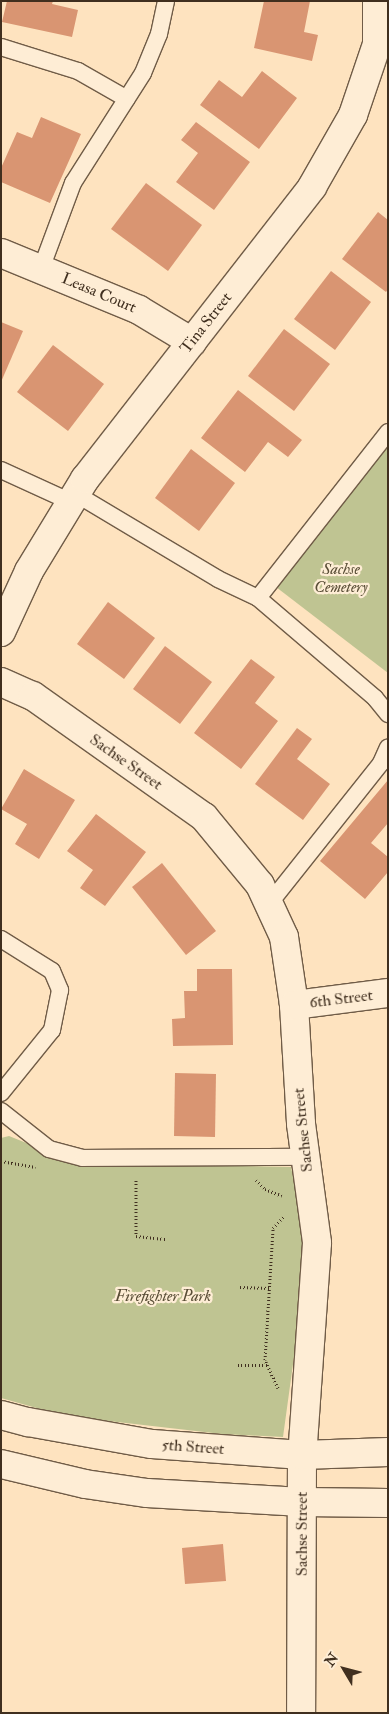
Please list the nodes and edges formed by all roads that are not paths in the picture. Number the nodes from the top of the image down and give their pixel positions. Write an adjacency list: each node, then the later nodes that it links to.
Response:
1 (166, 1): 4 (lane)
2 (377, 1): 7 (street, Tina Street)
3 (1, 47): 4 (lane)
4 (127, 99): 6 (lane)
5 (1, 254): 6 (street, Leasa Court)
6 (41, 269): 7 (street, Leasa Court)
7 (192, 342): 10 (street, Tina Street)
8 (388, 432): 11 (lane)
9 (1, 470): 10 (lane)
10 (73, 498): 11 (lane); 12 (street, Tina Street)
11 (258, 598): 14 (lane)
12 (1, 632)
13 (1, 682): 16 (street, Sachse Street)
14 (388, 714)
15 (388, 747): 16 (lane)
16 (269, 904): 19 (street, Sachse Street)
17 (1, 939): 20 (lane)
18 (388, 993): 19 (street, 6th Street)
19 (294, 1005): 22 (street, Sachse Street)
20 (1, 1093)
21 (1, 1111): 22 (lane)
22 (306, 1157): 25 (street, Sachse Street)
23 (1, 1415): 25 (street, 5th Street)
24 (388, 1452): 25 (street, 5th Street)
25 (302, 1454): 27 (street, Sachse Street)
26 (1, 1464): 27 (street)
27 (302, 1502): 28 (street); 29 (street, Sachse Street)
28 (388, 1503)
29 (301, 1713)

